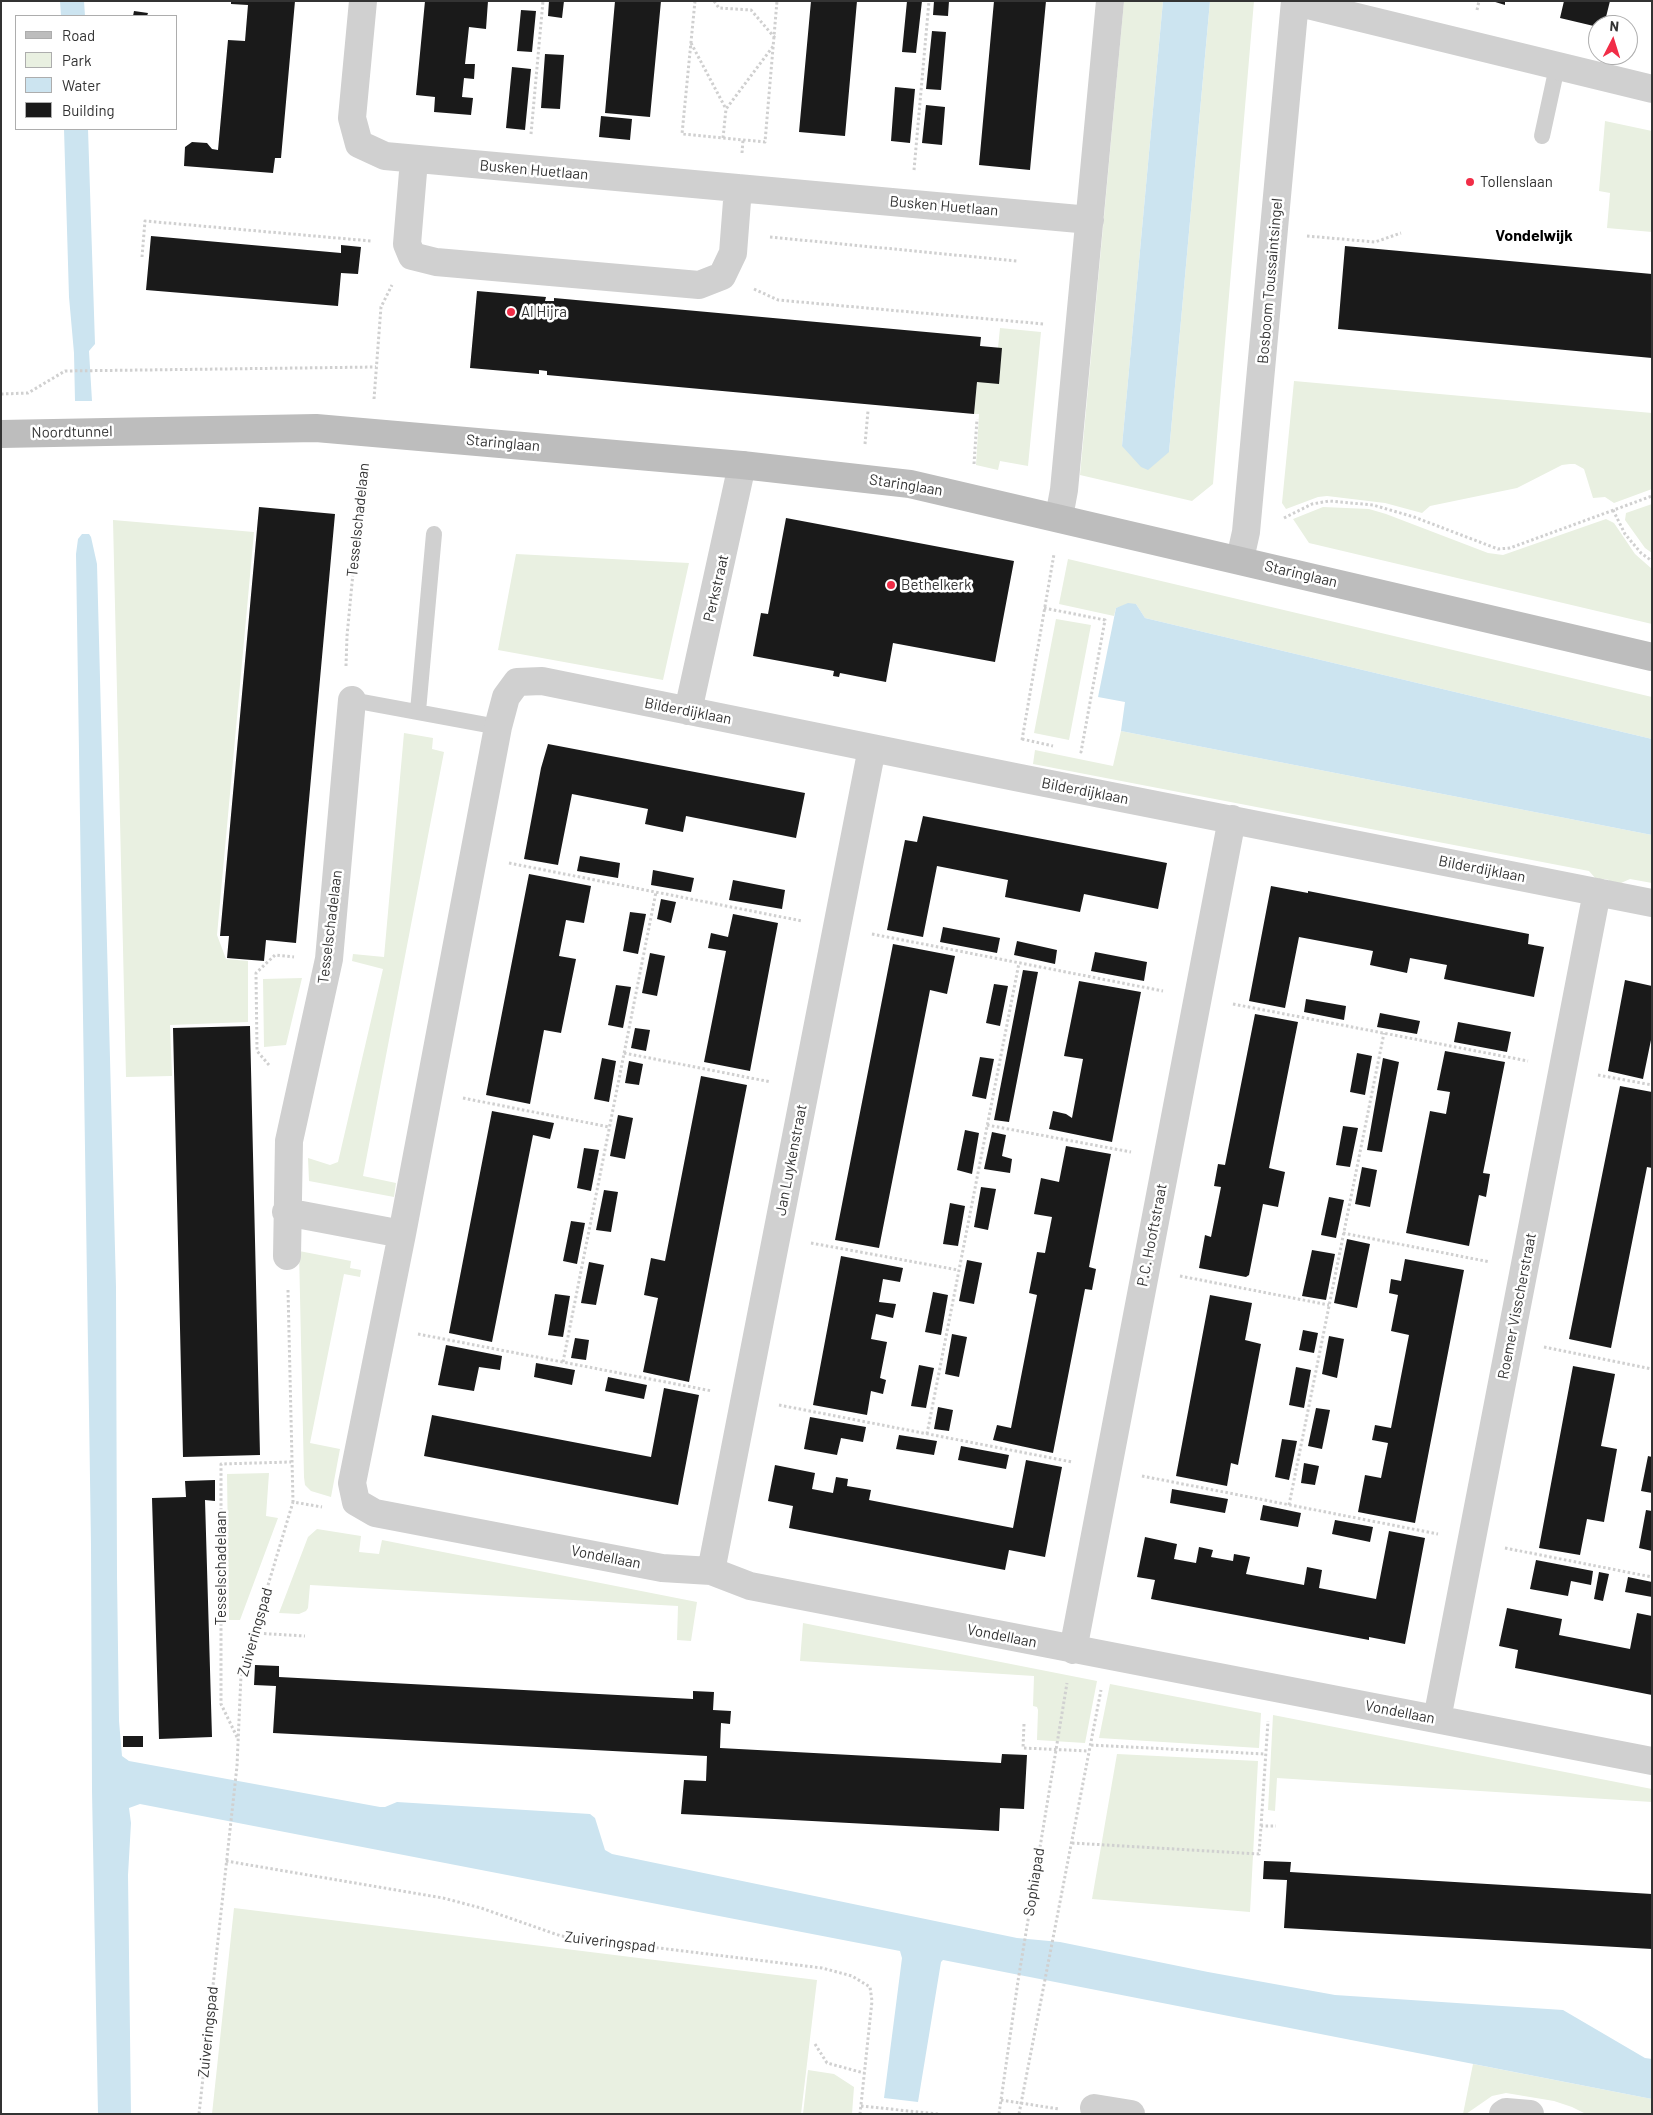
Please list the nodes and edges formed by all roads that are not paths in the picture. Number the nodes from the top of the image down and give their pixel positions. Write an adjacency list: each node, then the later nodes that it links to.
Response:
1 (363, 1): 7 (street, Busken Huetlaan)
2 (1110, 1): 9 (street)
3 (1295, 1): 4 (street); 15 (street, Bosboom Toussaintsingel)
4 (1557, 67): 5 (street); 6 (lane)
5 (1651, 86)
6 (1542, 136)
7 (414, 160): 8 (street, Busken Huetlaan); 8 (street)
8 (738, 188): 9 (street, Busken Huetlaan)
9 (1090, 220): 13 (street)
10 (143, 431): 11 (street, Noordtunnel); 12 (street, Staringlaan)
11 (1, 434)
12 (742, 465): 13 (street, Staringlaan); 18 (street, Perkstraat)
13 (1059, 517): 15 (street, Staringlaan)
14 (434, 534): 19 (lane)
15 (1240, 559): 16 (street, Staringlaan)
16 (1652, 657)
17 (352, 700): 19 (lane); 25 (street, Tesselschadelaan)
18 (688, 710): 20 (street, Bilderdijklaan); 21 (street, Bilderdijklaan)
19 (418, 711): 20 (lane)
20 (498, 727): 26 (street)
21 (872, 748): 22 (street, Bilderdijklaan); 28 (street, Jan Luykenstraat)
22 (1232, 819): 23 (street, Bilderdijklaan); 29 (street, P.C. Hooftstraat)
23 (1597, 892): 24 (street, Bilderdijklaan); 30 (street, Roemer Visscherstraat)
24 (1652, 902)
25 (286, 1212): 26 (street); 27 (street, Tesselschadelaan)
26 (402, 1234): 28 (street, Vondellaan)
27 (287, 1256)
28 (711, 1571): 29 (street, Vondellaan)
29 (1073, 1650): 30 (street, Vondellaan)
30 (1437, 1719): 31 (street, Vondellaan)
31 (1652, 1761)
32 (1094, 2108): 33 (street)
33 (1131, 2114)
34 (1503, 2114): 35 (street)
35 (1530, 2114)

